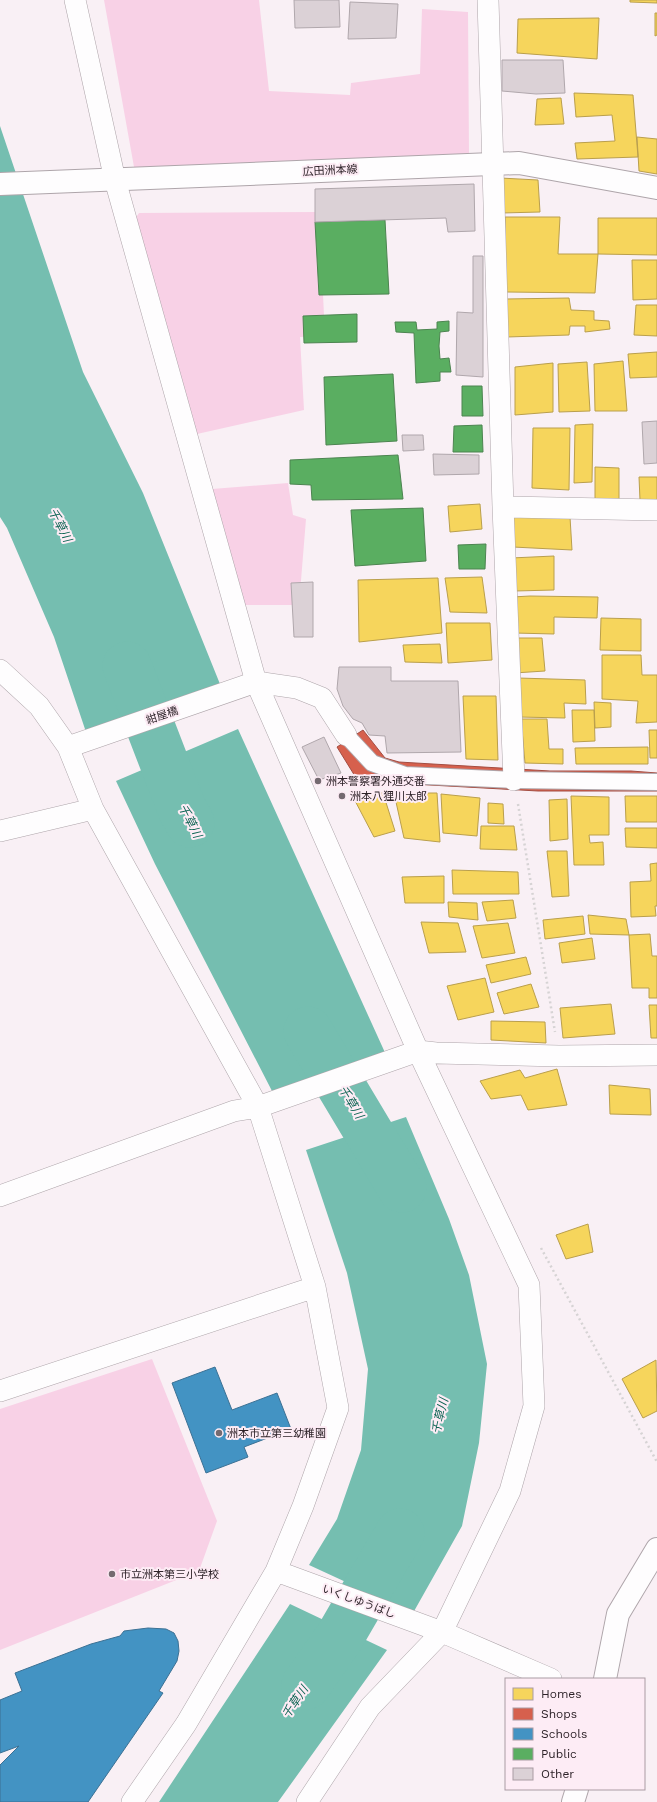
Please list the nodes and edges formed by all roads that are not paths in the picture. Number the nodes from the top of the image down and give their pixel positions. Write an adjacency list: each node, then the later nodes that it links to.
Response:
1 (75, 0): 4 (street)
2 (488, 0): 3 (street)
3 (492, 163): 4 (main road, 広田洲本線); 6 (main road, 広田洲本線); 7 (street)
4 (115, 180): 5 (main road, 広田洲本線); 10 (street)
5 (0, 184)
6 (657, 188)
7 (503, 507): 8 (street); 13 (street)
8 (657, 510)
9 (0, 670): 12 (street)
10 (256, 682): 11 (street); 12 (street, 紺屋橋); 17 (street)
11 (346, 735): 13 (street)
12 (68, 747): 15 (street)
13 (514, 780): 14 (street)
14 (657, 782)
15 (93, 809): 16 (street); 19 (street)
16 (0, 831)
17 (418, 1051): 18 (street); 19 (street); 25 (street)
18 (657, 1055)
19 (258, 1107): 20 (street); 21 (street)
20 (0, 1196)
21 (314, 1287): 22 (street); 24 (street)
22 (0, 1391)
23 (657, 1549): 27 (main road)
24 (276, 1570): 25 (street, いくしゆうばし); 29 (street)
25 (442, 1632): 26 (street, いくしゆうばし); 30 (street)
26 (550, 1678)
27 (606, 1678)
28 (578, 1790): 31 (main road)
29 (132, 1802)
30 (308, 1802)
31 (573, 1802)

